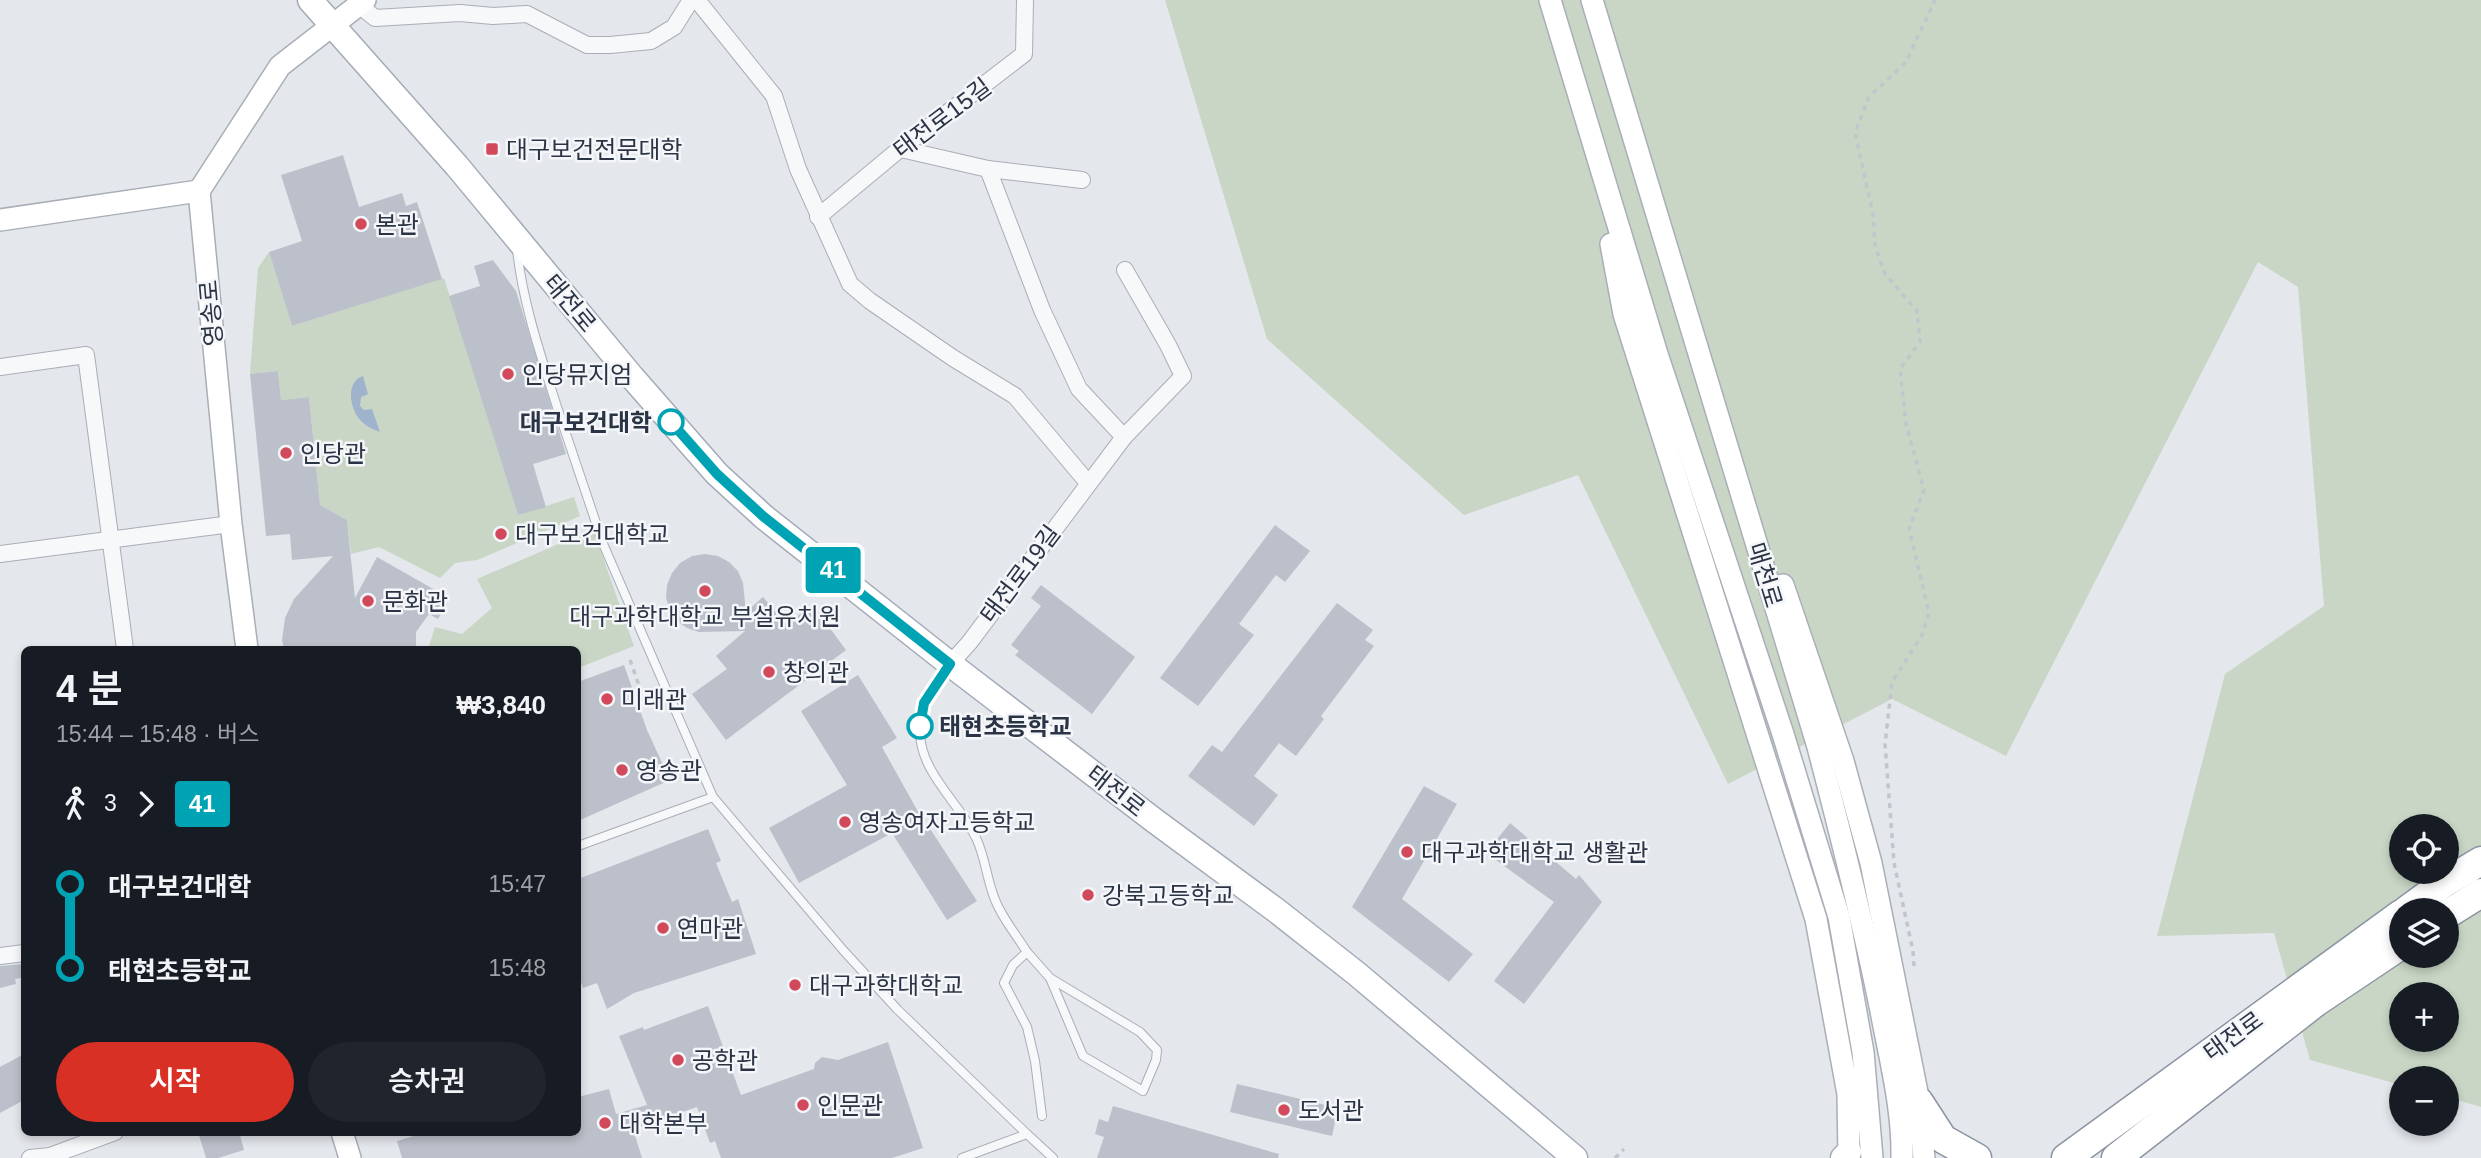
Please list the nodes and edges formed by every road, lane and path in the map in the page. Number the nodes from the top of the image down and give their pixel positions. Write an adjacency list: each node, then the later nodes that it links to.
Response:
1 (310, 0): 9 (main road, 태전로)
2 (691, 0): 8 (street)
3 (697, 0): 16 (street)
4 (1026, 0): 11 (street, 태전로15길)
5 (1549, 0): 10 (main road, 매천로)
6 (1592, 0): 12 (main road, 매천로)
7 (1935, 0): 42 (path)
8 (362, 3): 9 (main road)
9 (332, 25): 15 (main road); 18 (main road, 태전로)
10 (1591, 135): 50 (main road); 50 (main road, 매천로)
11 (901, 149): 13 (street); 16 (street, 태전로15길)
12 (1640, 159): 44 (main road); 57 (main road, 매천로)
13 (988, 169): 14 (street); 21 (street)
14 (1082, 180)
15 (199, 191): 17 (main road); 23 (main road, 영송로)
16 (818, 216): 22 (street)
17 (0, 220)
18 (516, 240): 29 (main road, 태전로); 31 (lane)
19 (1125, 270): 21 (street, 태전로19길)
20 (0, 367): 24 (street)
21 (1124, 437): 22 (street, 태전로19길)
22 (1088, 483): 29 (street, 태전로19길)
23 (231, 524): 24 (street); 27 (main road, 영송로)
24 (112, 540): 25 (street); 26 (street)
25 (0, 554)
26 (125, 646)
27 (247, 646)
28 (629, 660): 30 (path)
29 (950, 664): 38 (lane); 55 (main road, 태전로)
30 (646, 705)
31 (713, 797): 32 (lane); 46 (lane)
32 (581, 845)
33 (2481, 860): 35 (highway)
34 (2481, 893): 36 (highway)
35 (2423, 898)
36 (2459, 907)
37 (2389, 923): 60 (highway, 태전로)
38 (1027, 952): 43 (lane); 45 (lane)
39 (21, 953): 41 (street)
40 (2389, 953): 61 (highway, 태전로)
41 (0, 956)
42 (1914, 973)
43 (1050, 978): 43 (lane)
44 (1919, 1102): 58 (main road); 59 (highway)
45 (1042, 1116)
46 (1027, 1134): 53 (lane); 54 (lane)
47 (104, 1136): 51 (street)
48 (343, 1136): 52 (main road)
49 (1624, 1149): 56 (path)
50 (1853, 1156)
51 (30, 1158)
52 (350, 1158)
53 (962, 1158)
54 (1053, 1158)
55 (1575, 1158)
56 (1615, 1158)
57 (1902, 1158)
58 (1924, 1158)
59 (1977, 1158)
60 (2066, 1158)
61 (2116, 1158)

